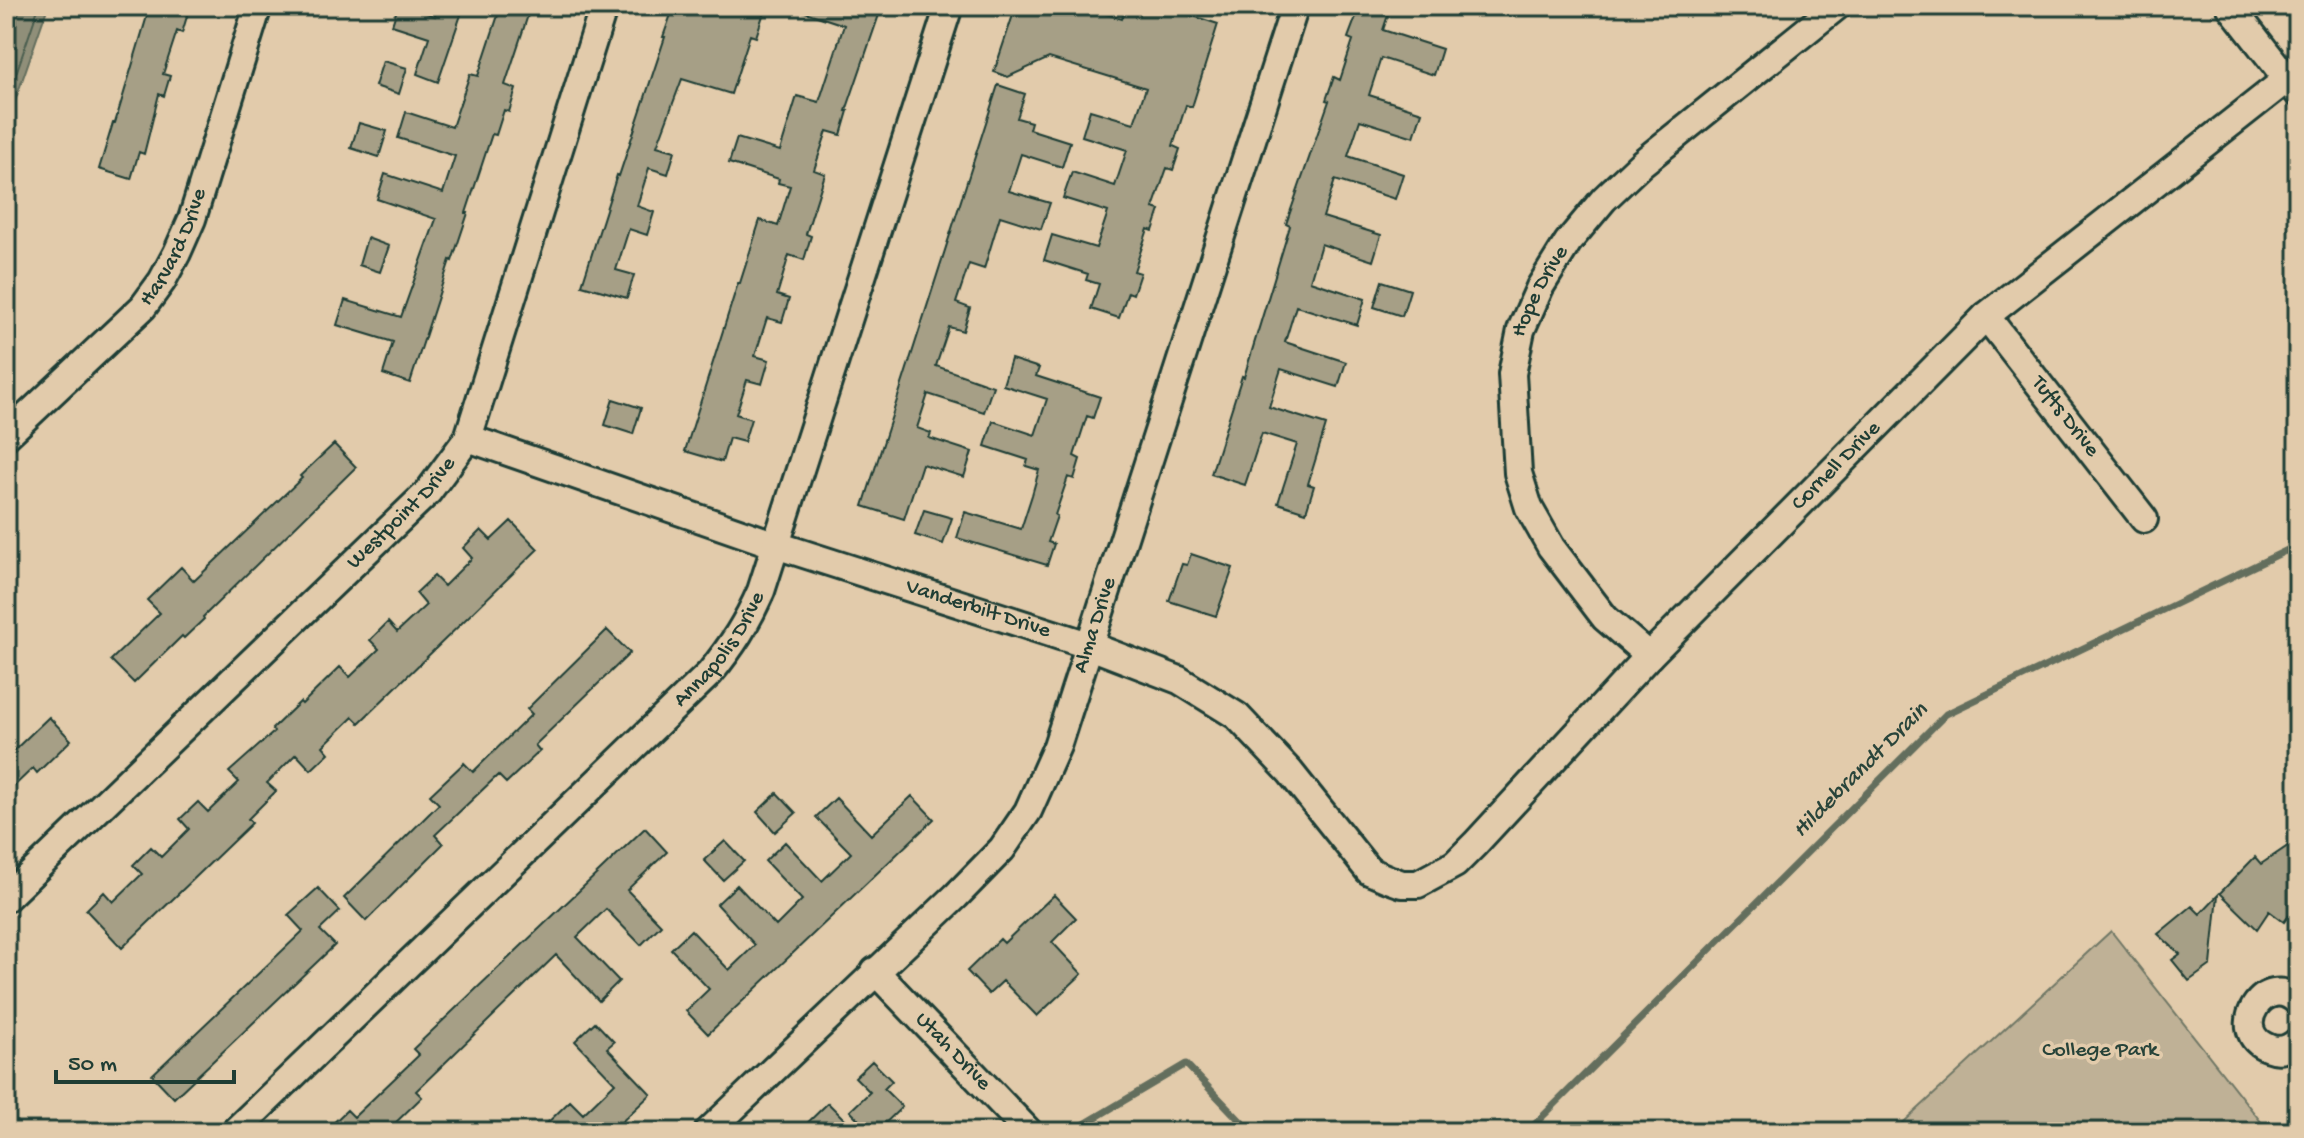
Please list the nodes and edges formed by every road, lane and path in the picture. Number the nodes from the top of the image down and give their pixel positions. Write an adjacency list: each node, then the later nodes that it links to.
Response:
1 (258, 6): 10 (street, Harvard Drive)
2 (604, 6): 11 (street, Westpoint Drive)
3 (949, 6): 13 (street, Annapolis Drive)
4 (1295, 6): 14 (street, Alma Drive)
5 (1837, 6): 7 (street, Hope Drive)
6 (2230, 6): 8 (street)
7 (1807, 15): 15 (street, Hope Drive)
8 (2293, 86): 9 (street, Cornell Drive)
9 (1986, 316): 12 (street, Tufts Drive); 15 (street, Cornell Drive)
10 (6, 436)
11 (468, 438): 13 (street, Vanderbilt Drive); 17 (street, Westpoint Drive)
12 (2144, 519)
13 (776, 545): 14 (street, Vanderbilt Drive); 21 (street, Annapolis Drive)
14 (1088, 645): 16 (street, Vanderbilt Drive); 18 (street, Alma Drive)
15 (1649, 656): 16 (street, Cornell Drive)
16 (1418, 884)
17 (6, 898)
18 (875, 971): 22 (street, Alma Drive); 23 (street, Utah Drive)
19 (2298, 1001): 20 (street)
20 (2298, 1041)
21 (234, 1132)
22 (708, 1132)
23 (1029, 1132)

